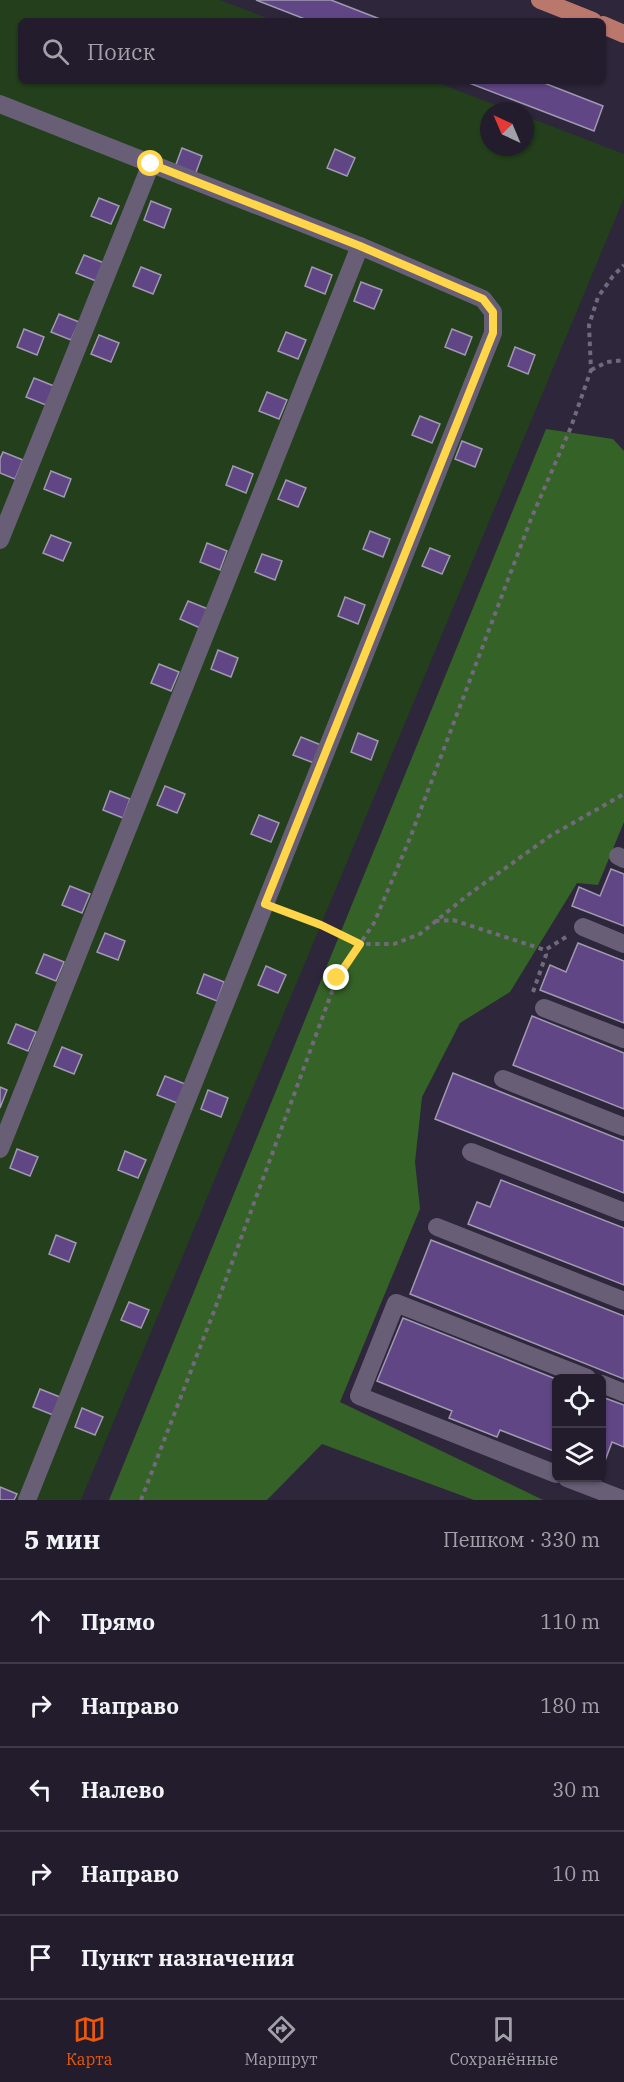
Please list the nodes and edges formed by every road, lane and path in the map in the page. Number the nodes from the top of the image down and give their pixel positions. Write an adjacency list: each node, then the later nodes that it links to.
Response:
1 (540, 0): 2 (main road)
2 (585, 18)
3 (606, 26): 4 (main road)
4 (624, 34)
5 (0, 104): 6 (lane)
6 (151, 164): 7 (lane); 11 (lane)
7 (360, 246): 13 (lane); 23 (lane)
8 (624, 265): 10 (path)
9 (624, 360): 10 (path)
10 (591, 370): 16 (path)
11 (0, 540)
12 (624, 794): 14 (path)
13 (265, 904): 16 (path); 33 (lane)
14 (435, 921): 16 (path); 18 (path)
15 (583, 927): 17 (lane); 18 (path)
16 (360, 944): 34 (path)
17 (624, 944)
18 (545, 950): 19 (path)
19 (544, 1008): 20 (lane)
20 (624, 1039)
21 (503, 1079): 22 (lane)
22 (624, 1127)
23 (0, 1149)
24 (471, 1152): 25 (lane)
25 (624, 1212)
26 (437, 1227): 27 (lane)
27 (624, 1301)
28 (577, 1374): 31 (lane)
29 (606, 1386): 30 (lane)
30 (624, 1393)
31 (552, 1471)
32 (577, 1482): 35 (lane)
33 (27, 1500)
34 (141, 1500)
35 (624, 1500)

